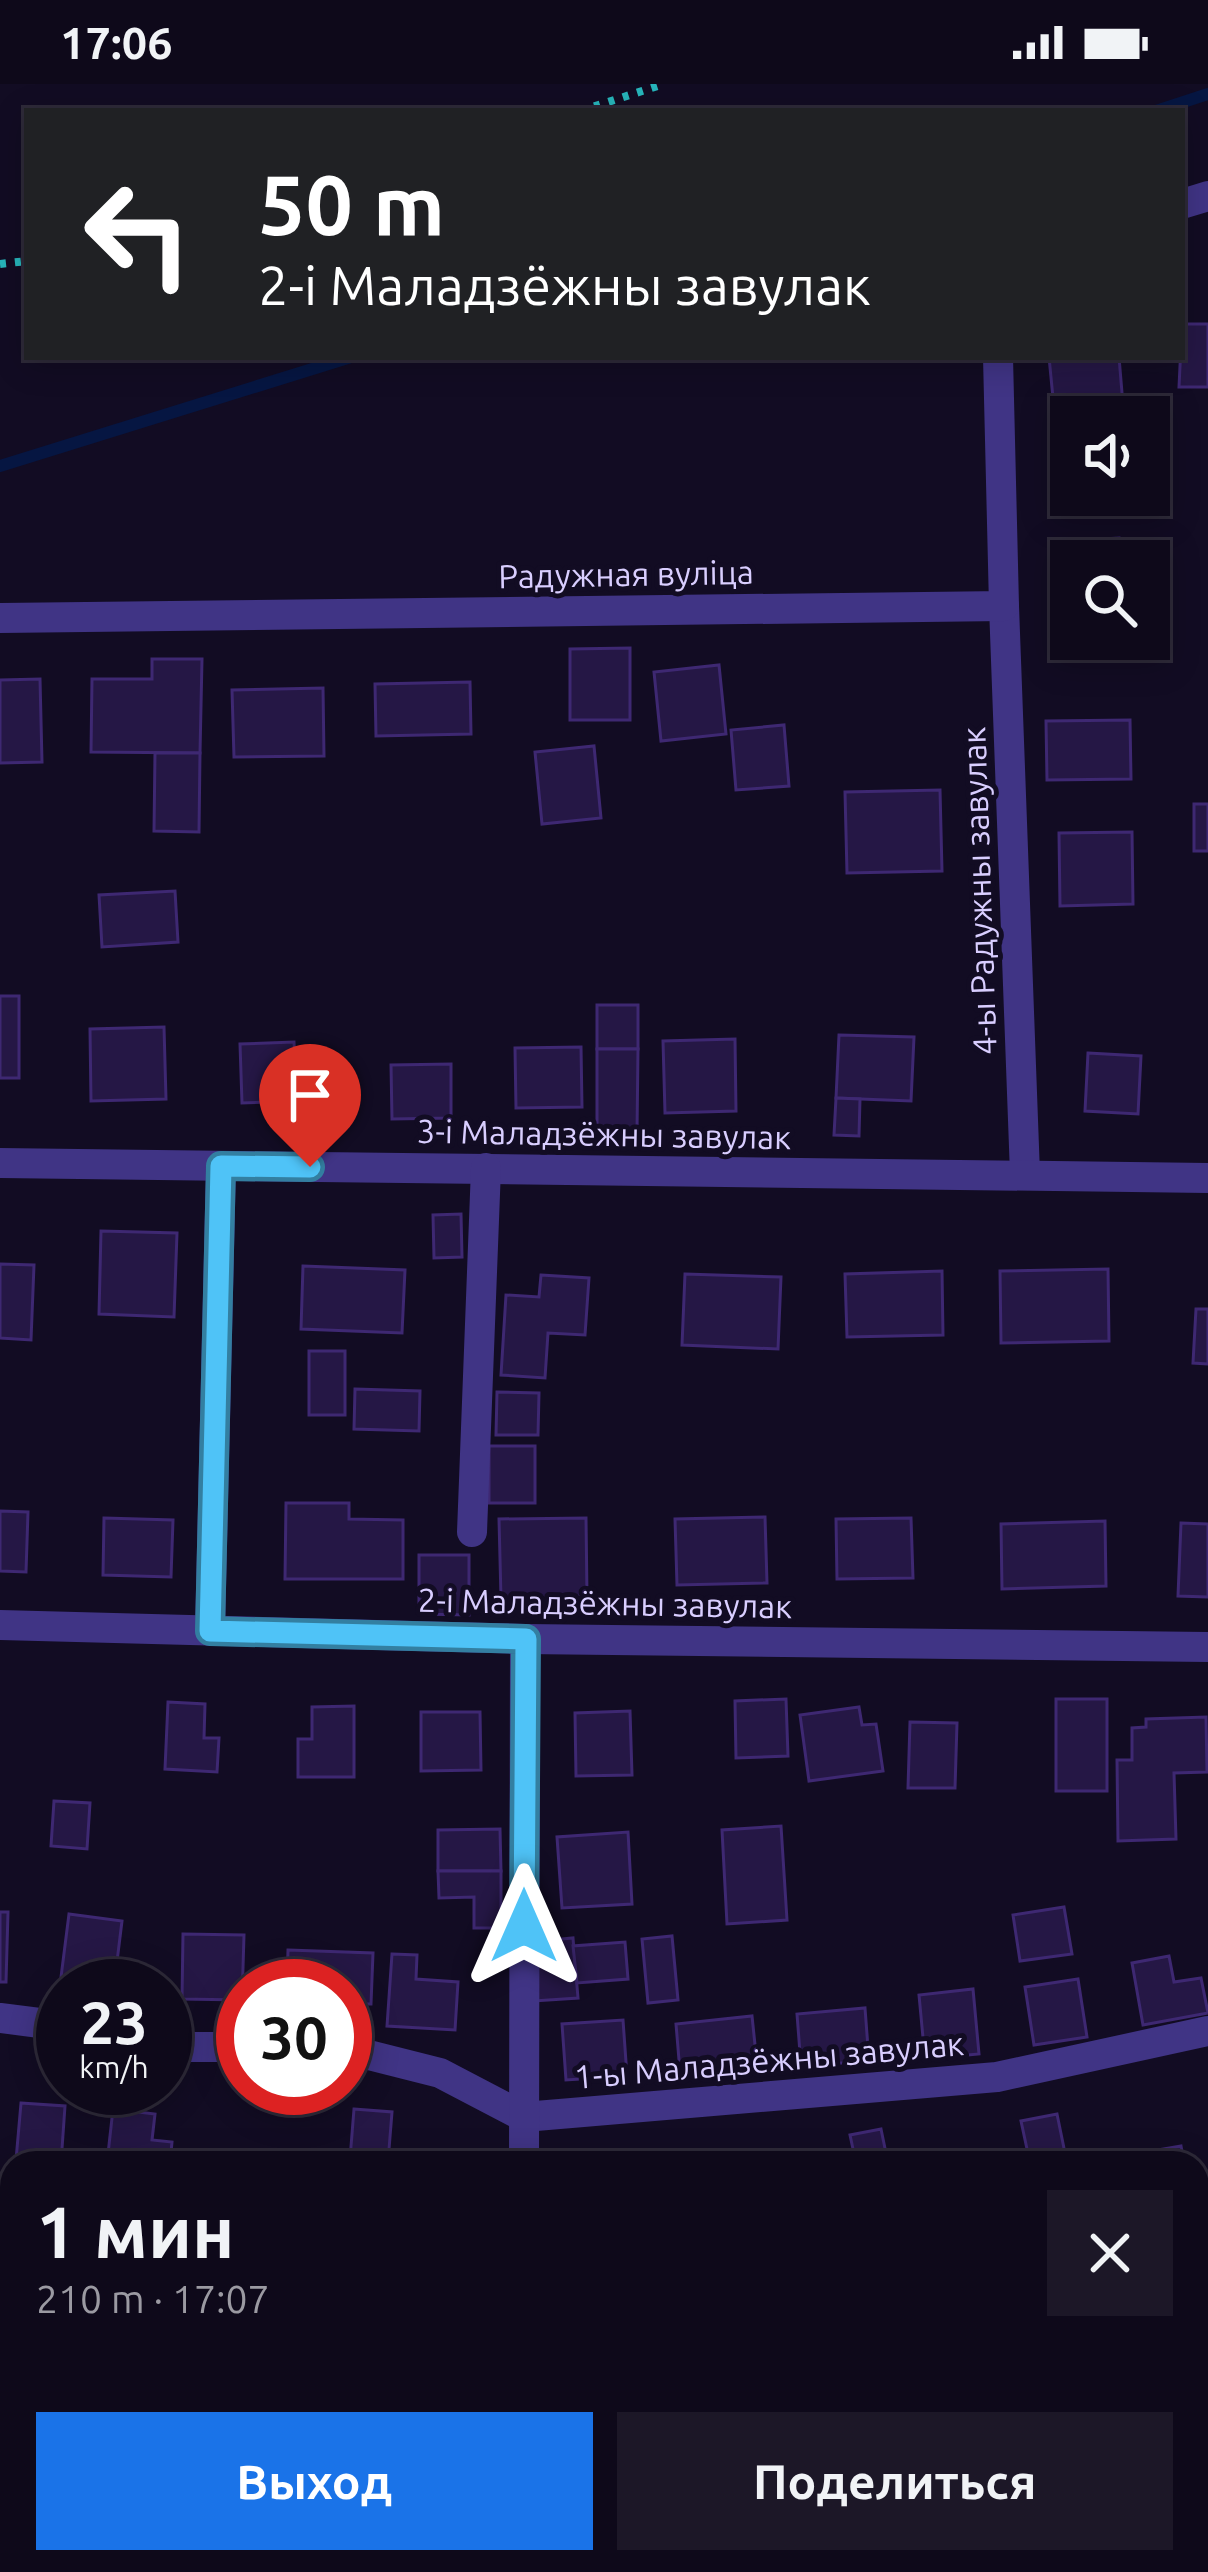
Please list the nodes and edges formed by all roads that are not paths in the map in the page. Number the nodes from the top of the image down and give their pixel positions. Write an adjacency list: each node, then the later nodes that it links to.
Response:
1 (998, 360): 2 (street)
2 (1004, 606): 3 (street, Радужная вуліца); 7 (street, 4-ы Радужны завулак)
3 (0, 618)
4 (0, 1163): 5 (street, 3-і Маладзёжны завулак)
5 (221, 1166): 6 (street, 3-і Маладзёжны завулак); 11 (street)
6 (486, 1168): 7 (street, 3-і Маладзёжны завулак); 9 (street)
7 (1025, 1174): 8 (street, 3-і Маладзёжны завулак)
8 (1208, 1178)
9 (472, 1532)
10 (0, 1625): 11 (street, 2-і Маладзёжны завулак)
11 (210, 1631): 12 (street, 2-і Маладзёжны завулак)
12 (526, 1639): 13 (street, 2-і Маладзёжны завулак); 18 (street)
13 (1208, 1647)
14 (0, 2018): 15 (street)
15 (36, 2023)
16 (1208, 2031): 18 (street, 1-ы Маладзёжны завулак)
17 (372, 2056): 18 (street)
18 (524, 2116): 19 (street)
19 (524, 2151)

